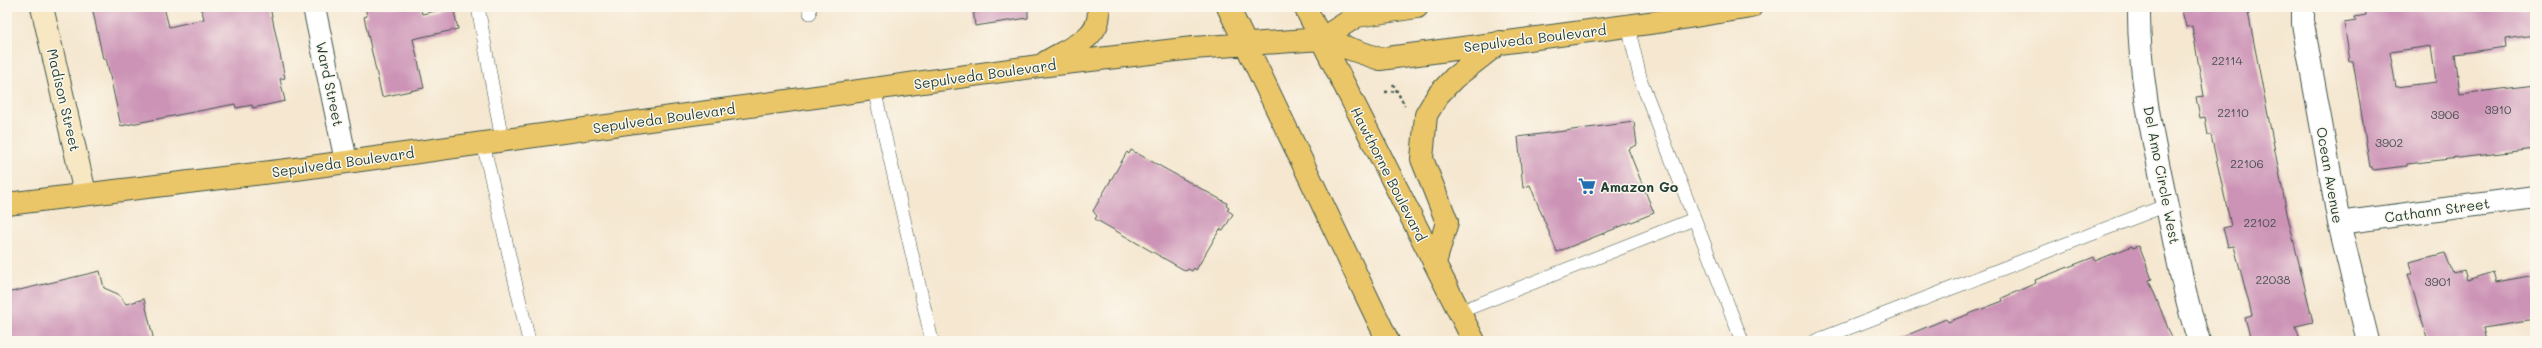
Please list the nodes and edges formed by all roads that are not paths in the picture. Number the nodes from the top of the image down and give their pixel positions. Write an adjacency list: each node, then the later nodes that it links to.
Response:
1 (42, 7): 19 (street, Madison Street)
2 (314, 7): 18 (street, Ward Street)
3 (478, 7): 17 (lane)
4 (1098, 7): 15 (main road)
5 (1228, 7): 14 (main road)
6 (1305, 7): 12 (main road, Hawthorne Boulevard)
7 (1417, 7): 12 (main road, Sepulveda Boulevard)
8 (1751, 7): 11 (main road, Sepulveda Boulevard)
9 (2139, 7): 22 (street, Del Amo Circle West)
10 (2303, 15): 24 (street, Ocean Avenue)
11 (1628, 26): 13 (main road, Sepulveda Boulevard); 23 (lane)
12 (1321, 39): 13 (main road, Sepulveda Boulevard); 14 (main road, Sepulveda Boulevard); 25 (main road, Hawthorne Boulevard)
13 (1502, 41): 25 (main road)
14 (1245, 45): 15 (main road, Sepulveda Boulevard); 29 (main road)
15 (1039, 66): 16 (main road, Sepulveda Boulevard)
16 (874, 89): 17 (main road, Sepulveda Boulevard); 28 (lane)
17 (493, 141): 18 (main road, Sepulveda Boulevard); 27 (lane)
18 (346, 161): 19 (main road, Sepulveda Boulevard)
19 (85, 193): 21 (main road, Sepulveda Boulevard)
20 (2535, 197): 24 (street, Cathann Street)
21 (7, 204)
22 (2166, 205): 32 (lane); 33 (street, Del Amo Circle West)
23 (1694, 219): 26 (lane); 31 (lane)
24 (2339, 224): 34 (street, Ocean Avenue)
25 (1435, 263): 26 (main road, Hawthorne Boulevard)
26 (1459, 312): 30 (main road, Hawthorne Boulevard)
27 (529, 341)
28 (932, 341)
29 (1388, 341)
30 (1474, 341)
31 (1742, 341)
32 (1815, 341)
33 (2199, 341)
34 (2368, 341)

